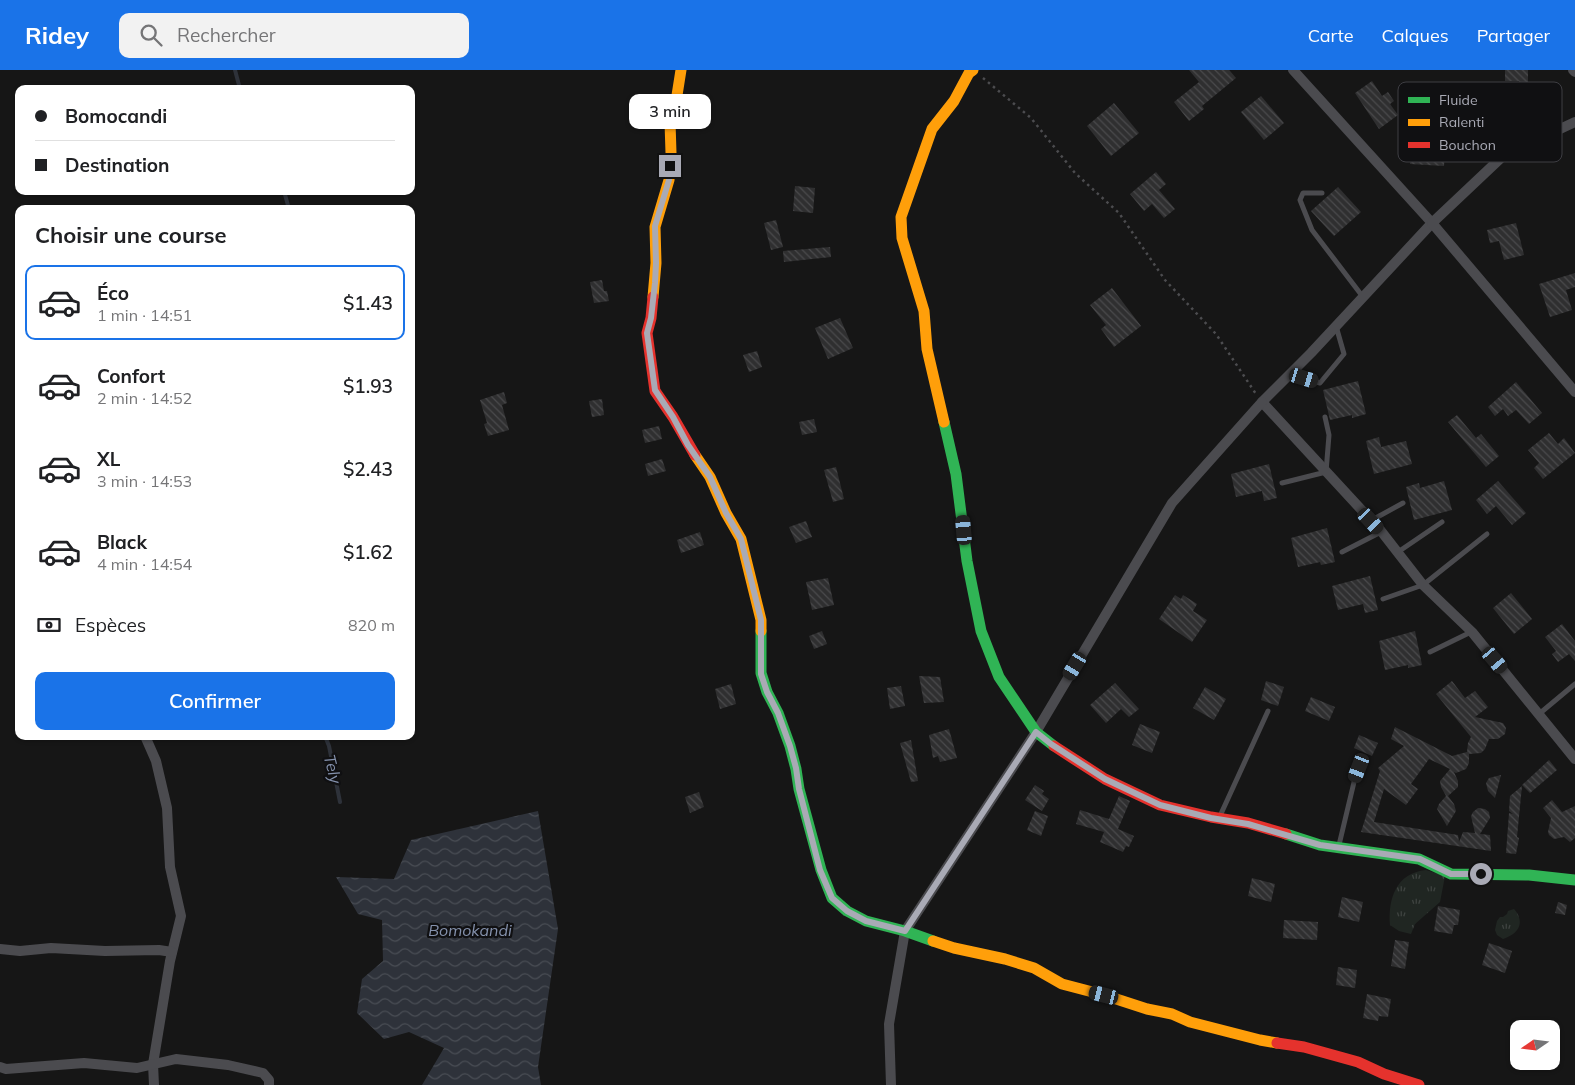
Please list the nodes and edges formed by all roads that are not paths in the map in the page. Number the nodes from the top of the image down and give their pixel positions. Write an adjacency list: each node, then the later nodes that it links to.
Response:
1 (681, 70): 38 (street)
2 (1293, 70): 8 (street)
3 (978, 73): 31 (street)
4 (1575, 122): 5 (street)
5 (1562, 128)
6 (1497, 162): 8 (street)
7 (1322, 193): 9 (lane)
8 (1432, 223): 9 (street); 12 (street)
9 (1363, 297): 10 (street)
10 (1336, 325): 11 (street); 11 (lane)
11 (1289, 374): 13 (street)
12 (1575, 392)
13 (1262, 402): 15 (street); 31 (street)
14 (1325, 417): 15 (lane)
15 (1326, 472): 16 (lane); 18 (street)
16 (1282, 484)
17 (1403, 503): 18 (lane)
18 (1371, 521): 20 (street)
19 (1442, 522): 23 (lane)
20 (1381, 531): 22 (lane); 23 (street)
21 (1487, 534): 24 (lane)
22 (1342, 552)
23 (1397, 552): 24 (street)
24 (1423, 586): 25 (lane); 26 (street)
25 (1383, 599)
26 (1472, 632): 27 (lane); 30 (street)
27 (1430, 652)
28 (1575, 684): 30 (lane)
29 (1268, 711): 35 (lane)
30 (1539, 714): 34 (street)
31 (1036, 732): 35 (street); 38 (street)
32 (147, 740): 40 (street)
33 (1363, 758): 36 (lane)
34 (1575, 759)
35 (1219, 819): 36 (street)
36 (1339, 848): 37 (street)
37 (1575, 880)
38 (905, 931): 45 (street); 46 (street)
39 (0, 949): 40 (street)
40 (172, 952): 41 (street)
41 (153, 1064): 42 (street); 43 (street); 44 (street)
42 (0, 1067)
43 (154, 1085)
44 (269, 1085)
45 (891, 1085)
46 (1419, 1085)

